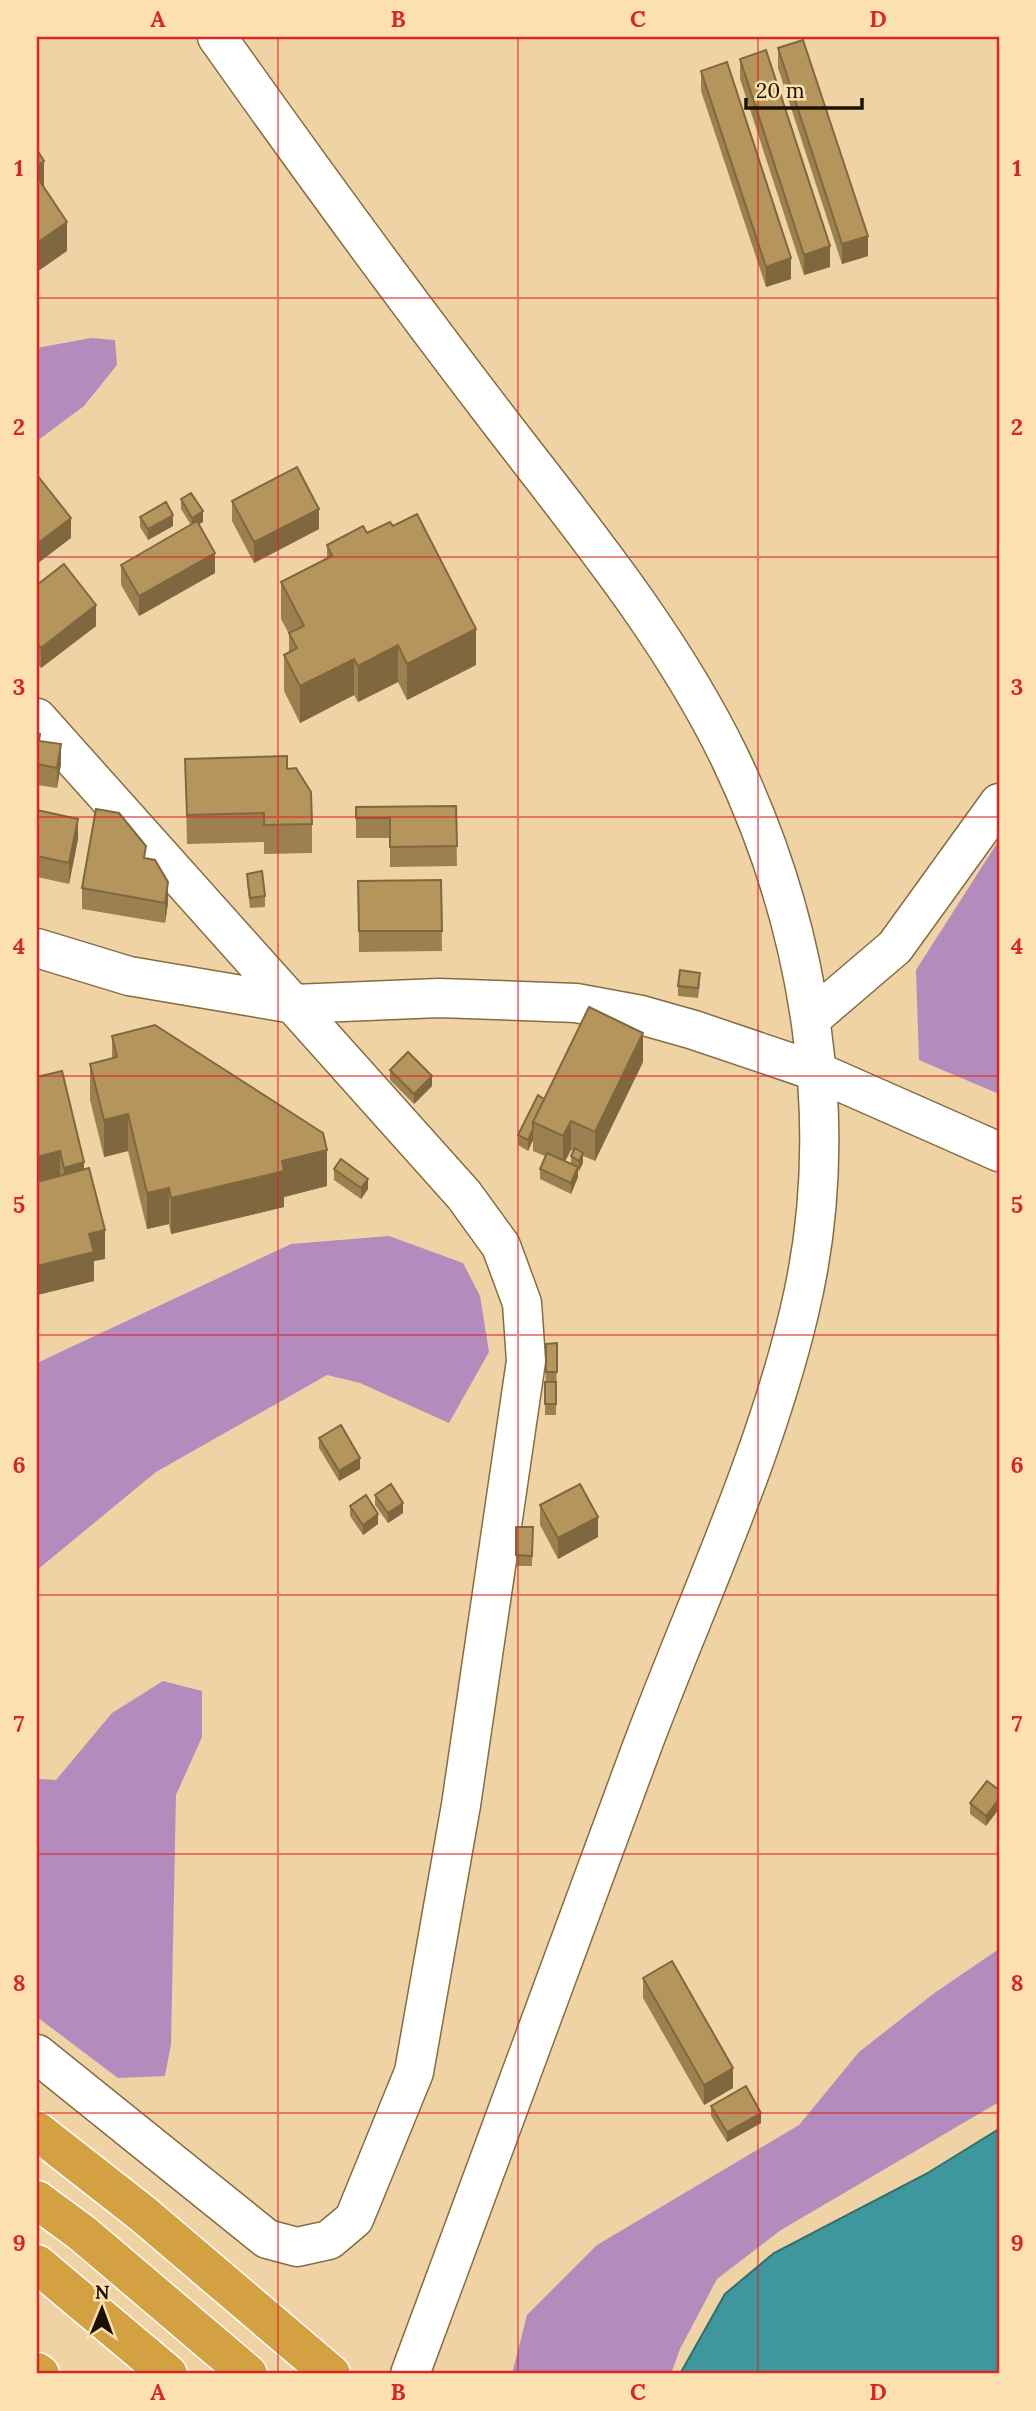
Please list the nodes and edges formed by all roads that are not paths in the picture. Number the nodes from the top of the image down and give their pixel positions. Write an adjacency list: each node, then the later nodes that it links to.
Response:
1 (217, 37): 6 (street)
2 (37, 718): 5 (street)
3 (999, 803): 6 (street)
4 (37, 948): 5 (street)
5 (294, 1004): 7 (street); 9 (street)
6 (812, 1018): 7 (street)
7 (818, 1072): 8 (street); 16 (street)
8 (999, 1152)
9 (37, 2054)
10 (37, 2131): 15 (highway)
11 (37, 2200): 14 (highway)
12 (37, 2264): 13 (highway)
13 (168, 2374)
14 (248, 2374)
15 (331, 2374)
16 (410, 2374)

